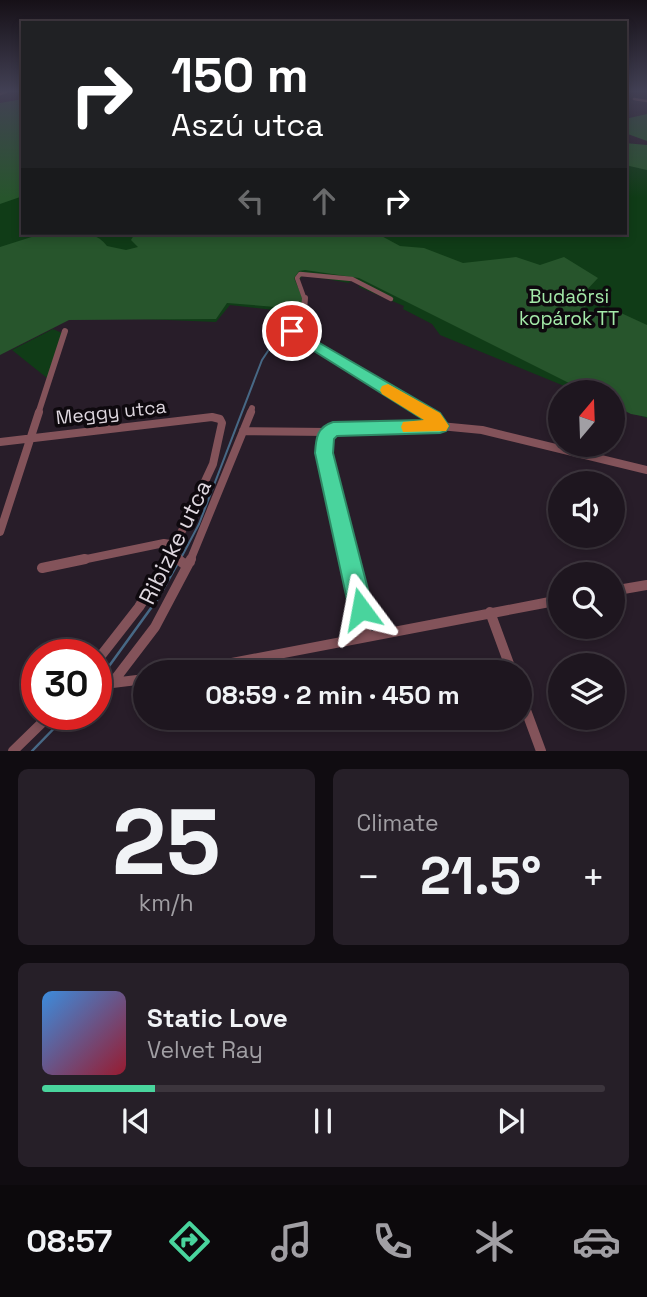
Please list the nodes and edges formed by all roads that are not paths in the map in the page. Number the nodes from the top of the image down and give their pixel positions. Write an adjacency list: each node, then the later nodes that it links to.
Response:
1 (391, 299): 4 (street)
2 (65, 331): 7 (street)
3 (253, 408): 5 (street, Ribizke utca)
4 (440, 426): 6 (street); 9 (street)
5 (243, 431): 6 (street); 11 (street, Ribizke utca)
6 (328, 432): 17 (street)
7 (29, 437): 8 (street, Meggy utca); 10 (street); 11 (street, Meggy utca)
8 (0, 442)
9 (647, 470)
10 (0, 532)
11 (181, 559): 12 (street); 18 (street); 22 (street, Ribizke utca)
12 (42, 568)
13 (647, 585): 14 (street)
14 (625, 589)
15 (548, 602): 16 (street)
16 (490, 612): 17 (street); 20 (street)
17 (367, 635): 19 (street)
18 (112, 642)
19 (244, 660)
20 (508, 660)
21 (133, 680): 22 (street)
22 (113, 682)
23 (532, 727): 26 (street)
24 (35, 730): 25 (street)
25 (13, 751)
26 (541, 751)

